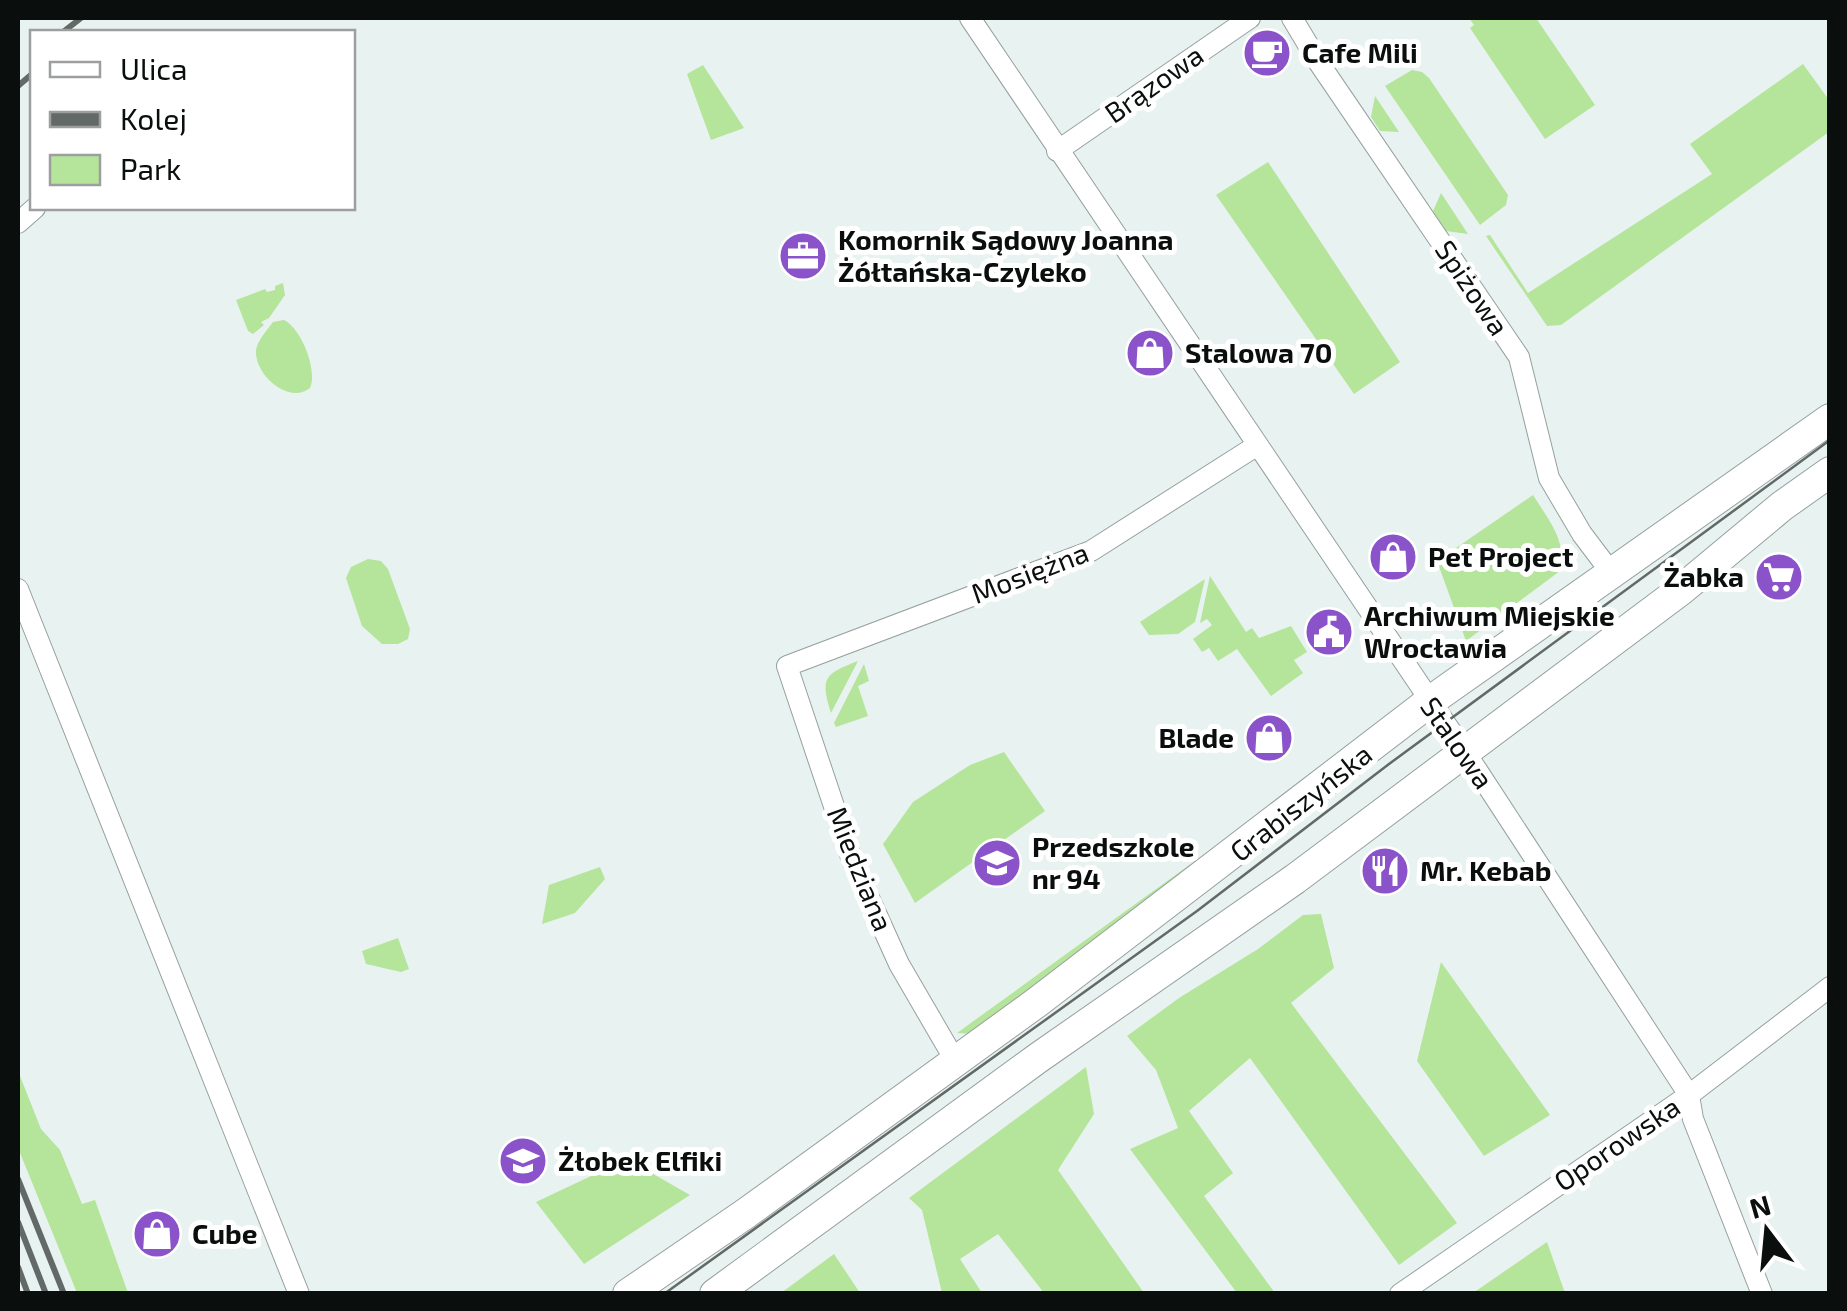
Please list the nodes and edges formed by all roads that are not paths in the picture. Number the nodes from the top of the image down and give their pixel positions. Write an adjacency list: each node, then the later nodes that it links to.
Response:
1 (970, 18): 4 (street, Stalowa)
2 (1250, 18): 4 (street, Brązowa)
3 (1292, 18): 8 (street, Spiżowa)
4 (1058, 151): 6 (street, Stalowa)
5 (1830, 419): 8 (main road, Grabiszyńska)
6 (1256, 446): 10 (street, Mosiężna); 11 (street, Stalowa)
7 (1830, 472): 12 (main road, Grabiszyńska)
8 (1613, 575): 11 (main road, Grabiszyńska)
9 (18, 589): 16 (street)
10 (788, 666): 14 (street, Miedziana)
11 (1429, 702): 12 (street, Stalowa); 14 (main road, Grabiszyńska)
12 (1464, 752): 15 (street, Stalowa); 18 (main road, Grabiszyńska)
13 (1830, 987): 15 (street, Oporowska)
14 (956, 1062): 17 (main road, Grabiszyńska)
15 (1689, 1095): 19 (street, Oporowska); 20 (street, Stalowa)
16 (298, 1294)
17 (628, 1294)
18 (714, 1294)
19 (1400, 1294)
20 (1762, 1294)

